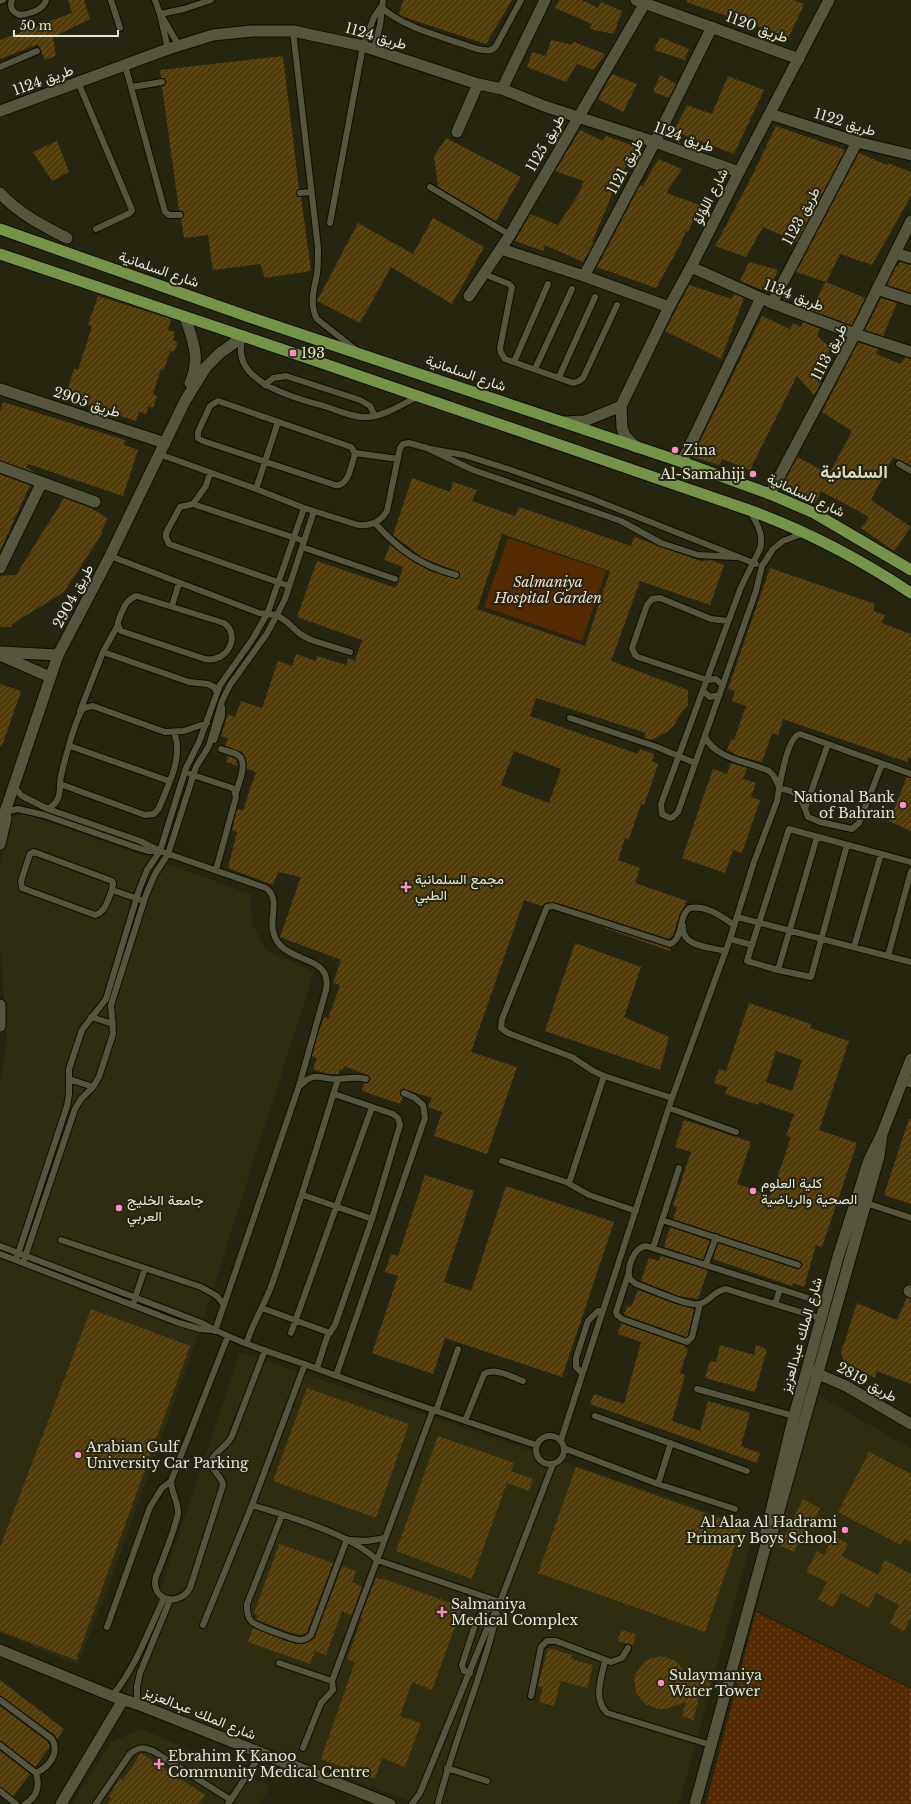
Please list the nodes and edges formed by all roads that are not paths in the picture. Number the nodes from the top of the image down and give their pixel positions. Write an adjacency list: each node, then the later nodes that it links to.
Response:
1 (12, 0): 2 (lane)
2 (46, 0)
3 (111, 0): 14 (lane)
4 (155, 0): 12 (lane)
5 (211, 0): 12 (lane)
6 (383, 0): 11 (lane)
7 (521, 0): 11 (lane)
8 (545, 0): 28 (street)
9 (829, 0): 21 (street, شارع اللؤلؤ)
10 (640, 2): 13 (street, طريق 1120); 31 (street, طريق 1125)
11 (381, 7): 17 (lane); 19 (lane)
12 (160, 14): 16 (lane); 18 (lane)
13 (712, 27): 21 (street, طريق 1120); 33 (street, طريق 1121)
14 (120, 28)
15 (293, 31): 16 (street, طريق 1124); 17 (street, طريق 1124); 38 (lane)
16 (179, 46): 18 (street, طريق 1124)
17 (363, 46): 19 (street, طريق 1124); 43 (lane)
18 (168, 49): 22 (street, طريق 1124)
19 (374, 49): 26 (street, طريق 1124)
20 (37, 51): 23 (lane)
21 (799, 59): 30 (street, شارع اللؤلؤ)
22 (125, 65): 24 (street, طريق 1124); 27 (lane)
23 (0, 67)
24 (78, 82): 29 (street, طريق 1124); 45 (lane)
25 (162, 82): 27 (lane)
26 (478, 84): 28 (street, طريق 1124); 32 (street)
27 (132, 87): 41 (lane)
28 (502, 89): 31 (street, طريق 1124)
29 (0, 111)
30 (770, 114): 34 (street, طريق 1122); 36 (street, شارع اللؤلؤ)
31 (578, 116): 33 (street, طريق 1124); 46 (street, طريق 1125)
32 (457, 132)
33 (655, 142): 36 (street, طريق 1124); 54 (street, طريق 1121)
34 (857, 142): 35 (street, طريق 1122); 62 (street, طريق 1123)
35 (911, 156)
36 (739, 172): 52 (street, شارع اللؤلؤ)
37 (430, 187): 46 (lane)
38 (310, 192): 40 (lane); 69 (lane)
39 (0, 193): 47 (street)
40 (300, 193)
41 (180, 215)
42 (911, 221): 50 (street, طريق 1113)
43 (330, 223)
44 (0, 229): 69 (main road, شارع السلمانية)
45 (96, 229)
46 (510, 234): 48 (street, طريق 1125)
47 (67, 238)
48 (501, 249): 53 (street, طريق 1125); 54 (street)
49 (0, 254): 65 (main road)
50 (895, 254): 51 (street); 57 (street, طريق 1113)
51 (911, 258)
52 (691, 267): 60 (street, طريق 1134); 64 (street, شارع اللؤلؤ)
53 (484, 274): 58 (street, طريق 1125); 70 (lane)
54 (584, 276): 64 (street)
55 (548, 284): 70 (lane)
56 (572, 289): 71 (lane)
57 (877, 289): 61 (street); 66 (street, طريق 1113)
58 (469, 296)
59 (595, 298): 72 (lane)
60 (761, 298): 62 (street, طريق 1134); 88 (street)
61 (911, 300)
62 (772, 303): 66 (street, طريق 1134)
63 (617, 305): 72 (lane)
64 (669, 307): 77 (street, شارع اللؤلؤ)
65 (185, 317): 67 (main road); 76 (street, طريق 2904)
66 (855, 334): 68 (street, طريق 1134); 95 (street, طريق 1113)
67 (244, 336): 73 (lane); 75 (main road); 76 (street, طريق 2904)
68 (911, 352)
69 (359, 353): 80 (main road, شارع السلمانية)
70 (514, 362): 71 (lane)
71 (536, 369): 72 (lane)
72 (559, 377)
73 (266, 385): 78 (lane); 78 (lane)
74 (0, 389): 81 (street, طريق 2905)
75 (419, 396): 78 (lane); 99 (main road)
76 (184, 401): 81 (street, طريق 2904)
77 (621, 406): 80 (street); 82 (street, شارع اللؤلؤ)
78 (375, 416)
79 (278, 422): 84 (lane); 87 (lane); 87 (lane)
80 (565, 422): 82 (main road, شارع السلمانية)
81 (165, 443): 85 (street, طريق 2904)
82 (636, 447): 88 (main road, شارع السلمانية)
83 (427, 448): 86 (lane); 106 (lane); 106 (lane)
84 (355, 453): 86 (lane); 87 (lane)
85 (159, 454): 92 (lane); 105 (street, طريق 2904)
86 (398, 459): 101 (lane)
87 (264, 462): 94 (lane)
88 (682, 462): 95 (main road, شارع السلمانية)
89 (899, 464): 91 (lane)
90 (0, 467): 93 (street)
91 (911, 471)
92 (210, 472): 94 (lane); 97 (lane)
93 (41, 484): 96 (street); 109 (street)
94 (256, 489): 98 (lane)
95 (770, 494): 110 (main road, شارع السلمانية)
96 (95, 502)
97 (193, 504): 103 (lane); 113 (lane)
98 (304, 508): 100 (lane); 103 (lane)
99 (749, 510): 102 (main road); 107 (lane)
100 (314, 511): 101 (lane); 104 (lane)
101 (375, 523): 111 (lane)
102 (806, 533): 108 (lane); 116 (main road)
103 (294, 538): 104 (lane); 113 (lane)
104 (303, 544): 112 (lane); 115 (lane)
105 (110, 556): 114 (lane); 126 (street, طريق 2904)
106 (735, 557): 107 (lane)
107 (754, 564): 108 (lane); 120 (lane)
108 (762, 566): 129 (lane)
109 (0, 568)
110 (911, 570)
111 (456, 575)
112 (395, 578)
113 (279, 582): 115 (lane); 118 (lane)
114 (179, 583): 117 (lane); 118 (lane)
115 (289, 586): 119 (lane)
116 (911, 593)
117 (172, 606): 121 (lane); 121 (lane)
118 (266, 615): 119 (lane); 131 (lane)
119 (277, 615): 124 (lane); 145 (lane)
120 (728, 621): 128 (lane); 128 (lane)
121 (118, 625): 123 (lane)
122 (0, 652): 126 (street)
123 (103, 652): 131 (lane); 133 (lane)
124 (350, 652)
125 (0, 655): 127 (street)
126 (58, 655): 127 (street, طريق 2904)
127 (50, 677): 149 (street, طريق 2904)
128 (707, 680): 129 (lane); 130 (lane)
129 (723, 686): 132 (lane)
130 (703, 691): 132 (lane); 141 (lane)
131 (217, 693): 135 (lane)
132 (720, 695): 137 (lane)
133 (79, 712): 136 (lane); 139 (lane)
134 (570, 718): 141 (lane)
135 (207, 723): 136 (lane); 144 (lane)
136 (174, 732): 147 (lane)
137 (706, 737): 142 (lane); 150 (lane)
138 (828, 744): 143 (lane); 150 (lane); 153 (lane)
139 (70, 746): 147 (lane); 148 (lane)
140 (221, 749): 151 (lane)
141 (680, 756): 142 (lane); 142 (lane)
142 (695, 763)
143 (882, 764): 146 (lane); 153 (lane)
144 (185, 772): 145 (lane); 158 (lane)
145 (194, 774): 151 (lane); 159 (lane)
146 (911, 774)
147 (169, 781): 148 (lane)
148 (60, 784): 152 (lane)
149 (13, 786): 152 (lane); 154 (street, طريق 2904)
150 (779, 789): 153 (lane); 168 (lane)
151 (236, 793): 162 (lane)
152 (48, 808): 158 (lane)
153 (805, 809)
154 (2, 815): 156 (street, طريق 2904); 158 (lane)
155 (817, 837): 157 (lane); 169 (lane); 171 (lane)
156 (0, 844)
157 (847, 845): 160 (lane); 173 (lane)
158 (160, 851): 159 (lane); 165 (lane)
159 (168, 854): 162 (lane); 166 (lane)
160 (881, 854): 161 (lane); 175 (lane)
161 (911, 862)
162 (216, 870): 191 (lane)
163 (911, 871): 177 (lane)
164 (112, 890): 164 (lane); 165 (lane)
165 (137, 898): 166 (lane); 182 (lane)
166 (144, 901): 183 (lane)
167 (684, 916): 170 (lane); 176 (lane); 186 (lane)
168 (736, 917): 169 (lane); 170 (lane)
169 (760, 923): 171 (lane); 174 (lane)
170 (734, 925): 172 (lane)
171 (790, 930): 173 (lane); 179 (lane)
172 (730, 939): 174 (lane); 176 (lane)
173 (822, 939): 175 (lane); 179 (lane)
174 (752, 945): 179 (lane)
175 (854, 947): 177 (lane)
176 (725, 951): 195 (lane)
177 (888, 956): 178 (lane)
178 (911, 962)
179 (778, 970)
180 (0, 1005): 181 (street)
181 (0, 1009): 184 (street)
182 (92, 1017): 183 (lane); 187 (lane)
183 (113, 1024): 192 (lane)
184 (0, 1026)
185 (911, 1059): 190 (street, شارع الملك عبدالعزيز)
186 (604, 1076): 195 (lane); 202 (lane)
187 (68, 1079): 192 (lane); 214 (lane)
188 (338, 1079): 189 (lane); 191 (lane); 194 (lane)
189 (366, 1079)
190 (907, 1081): 199 (street, شارع الملك عبدالعزيز)
191 (299, 1086): 229 (lane)
192 (93, 1087): 216 (lane)
193 (404, 1093): 247 (lane)
194 (334, 1094): 196 (lane); 203 (lane)
195 (672, 1098): 197 (lane)
196 (372, 1107): 205 (lane); 207 (lane)
197 (669, 1108): 198 (lane); 206 (lane)
198 (736, 1132)
199 (882, 1134): 204 (street, شارع الملك عبدالعزيز); 225 (street, شارع الملك عبدالعزيز)
200 (502, 1161): 202 (lane)
201 (679, 1168): 209 (lane)
202 (569, 1183): 206 (lane)
203 (303, 1195): 205 (lane); 231 (lane)
204 (866, 1203): 208 (lane); 230 (street, شارع الملك عبدالعزيز)
205 (337, 1206): 207 (lane); 234 (lane)
206 (636, 1211): 232 (lane)
207 (372, 1218): 238 (lane)
208 (911, 1218)
209 (662, 1220): 210 (lane); 213 (lane)
210 (716, 1237): 219 (lane); 220 (lane)
211 (61, 1240): 221 (lane)
212 (0, 1246): 214 (lane)
213 (653, 1248): 219 (lane); 222 (lane)
214 (18, 1253): 216 (lane); 217 (lane)
215 (0, 1254): 217 (lane)
216 (26, 1256): 218 (lane); 224 (lane)
217 (16, 1260): 218 (lane)
218 (23, 1263): 228 (lane)
219 (706, 1264): 223 (lane)
220 (798, 1265)
221 (145, 1268): 224 (lane); 229 (lane)
222 (628, 1275): 226 (lane); 226 (lane)
223 (780, 1289): 225 (lane); 227 (lane)
224 (135, 1298): 228 (lane); 236 (lane)
225 (825, 1303): 230 (lane); 233 (street, شارع الملك عبدالعزيز)
226 (700, 1304): 227 (lane)
227 (775, 1304): 233 (lane)
228 (132, 1305): 236 (lane)
229 (224, 1305): 236 (lane)
230 (836, 1306): 235 (street, شارع الملك عبدالعزيز)
231 (262, 1308): 234 (lane); 240 (lane)
232 (603, 1312): 246 (lane); 246 (lane)
233 (821, 1319): 235 (lane); 245 (street, شارع الملك عبدالعزيز)
234 (297, 1320): 237 (lane); 238 (lane)
235 (832, 1322): 245 (street, شارع الملك عبدالعزيز)
236 (215, 1331): 239 (lane)
237 (291, 1333)
238 (330, 1333): 244 (lane)
239 (228, 1336): 240 (lane); 261 (lane)
240 (247, 1342): 242 (lane)
241 (458, 1349): 250 (lane)
242 (265, 1350): 243 (lane); 271 (lane)
243 (305, 1364): 244 (lane); 263 (lane)
244 (317, 1368): 247 (lane)
245 (812, 1371): 252 (street, شارع الملك عبدالعزيز); 254 (street, طريق 2819); 268 (street, شارع الملك عبدالعزيز)
246 (582, 1373): 255 (lane)
247 (336, 1376): 250 (lane)
248 (524, 1381): 253 (lane)
249 (697, 1389): 252 (lane)
250 (435, 1411): 253 (lane); 266 (lane)
251 (595, 1416): 256 (lane)
252 (794, 1416): 268 (street, شارع الملك عبدالعزيز)
253 (465, 1421): 257 (lane)
254 (911, 1424)
255 (561, 1440): 257 (lane); 258 (lane)
256 (671, 1443): 260 (lane); 262 (lane)
257 (536, 1445): 259 (lane)
258 (566, 1449): 259 (lane); 262 (lane)
259 (553, 1464): 272 (lane)
260 (747, 1471)
261 (171, 1481): 270 (lane); 274 (lane)
262 (658, 1484): 264 (lane)
263 (252, 1505): 265 (lane); 273 (lane)
264 (735, 1509)
265 (282, 1515): 267 (lane); 267 (lane)
266 (385, 1538): 267 (lane); 269 (lane)
267 (347, 1539): 269 (lane)
268 (766, 1548): 289 (street, شارع الملك عبدالعزيز)
269 (377, 1560): 272 (lane); 280 (lane)
270 (164, 1598): 271 (lane); 281 (lane)
271 (170, 1600): 285 (lane)
272 (500, 1602): 279 (lane); 279 (lane); 287 (lane)
273 (203, 1625)
274 (107, 1627)
275 (628, 1648): 277 (lane)
276 (0, 1650): 281 (street, شارع الملك عبدالعزيز)
277 (605, 1661): 282 (lane); 289 (lane)
278 (278, 1663): 280 (lane)
279 (470, 1674): 286 (lane)
280 (332, 1681): 290 (lane)
281 (112, 1696): 284 (street, شارع الملك عبدالعزيز)
282 (531, 1696)
283 (0, 1700): 293 (lane)
284 (123, 1700): 285 (street, شارع الملك عبدالعزيز); 299 (street)
285 (138, 1704): 291 (street, شارع الملك عبدالعزيز)
286 (454, 1710): 287 (lane); 302 (lane)
287 (466, 1714): 292 (lane)
288 (0, 1745): 293 (lane)
289 (711, 1745): 304 (street, شارع الملك عبدالعزيز)
290 (303, 1748)
291 (261, 1754): 296 (lane); 301 (street, شارع الملك عبدالعزيز)
292 (447, 1768): 294 (lane); 303 (lane)
293 (36, 1773): 298 (lane)
294 (487, 1781)
295 (0, 1791): 297 (lane)
296 (230, 1802): 300 (lane)
297 (16, 1804)
298 (25, 1804)
299 (61, 1804)
300 (96, 1804)
301 (390, 1804)
302 (412, 1804)
303 (438, 1804)
304 (695, 1804)

